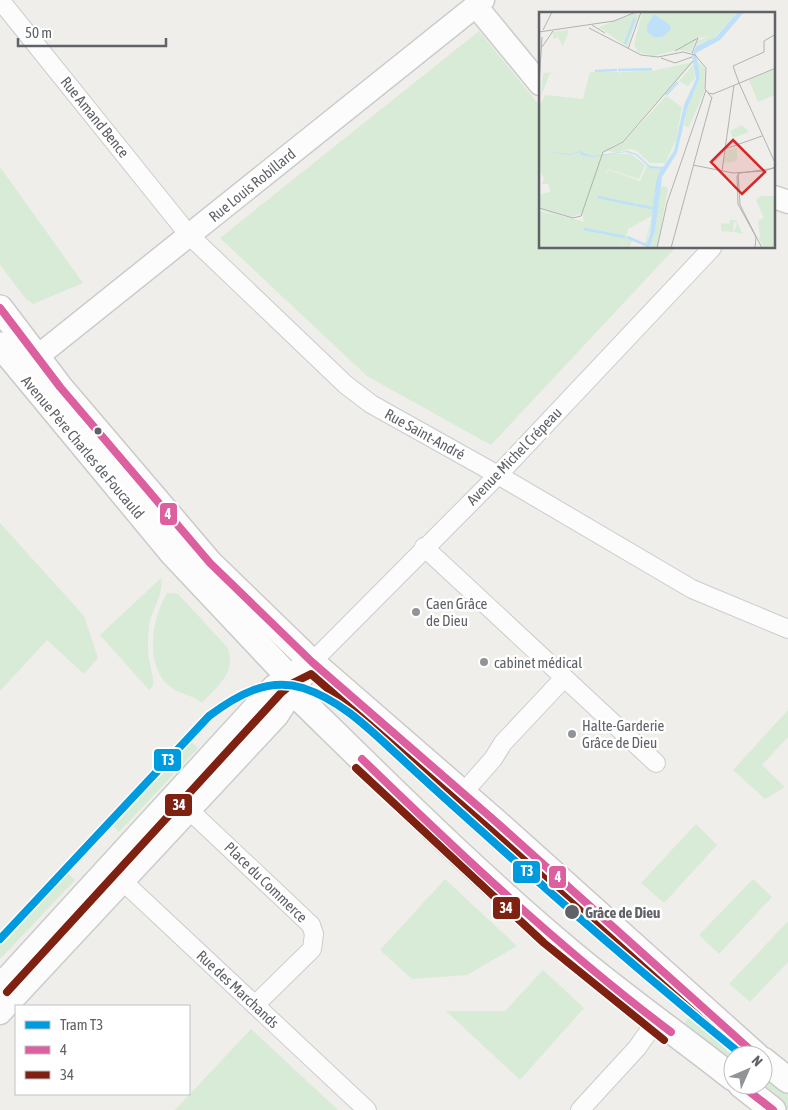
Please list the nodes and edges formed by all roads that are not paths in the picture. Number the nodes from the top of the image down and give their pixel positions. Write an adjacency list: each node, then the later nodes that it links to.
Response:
1 (0, 0): 6 (street, Rue Amand Bence)
2 (480, 3): 3 (street); 6 (street, Rue Louis Robillard)
3 (539, 83)
4 (776, 198): 5 (street)
5 (788, 202)
6 (189, 235): 10 (street, Rue Louis Robillard); 11 (street, Rue Saint-André)
7 (711, 249): 11 (street, Avenue Michel Crépeau)
8 (0, 308): 10 (main road, Avenue Père Charles de Foucauld)
9 (0, 346): 10 (main road, Avenue Père Charles de Foucauld)
10 (28, 364): 14 (main road, Avenue Père Charles de Foucauld); 16 (main road, Avenue Père Charles de Foucauld)
11 (498, 475): 12 (street, Avenue Michel Crépeau); 13 (street, Rue Saint-André)
12 (424, 547): 14 (street, Avenue Michel Crépeau); 15 (street)
13 (788, 629)
14 (312, 662): 16 (street); 18 (main road, Avenue Père Charles de Foucauld)
15 (564, 678): 17 (street); 18 (street)
16 (289, 683): 19 (street); 20 (street); 24 (main road, Avenue Père Charles de Foucauld)
17 (656, 764)
18 (463, 793): 25 (main road, Avenue Père Charles de Foucauld)
19 (188, 809): 20 (street); 22 (street, Place du Commerce)
20 (116, 875): 21 (street); 22 (street, Rue des Marchands); 23 (street)
21 (0, 986)
22 (255, 1005): 30 (street, Rue des Marchands)
23 (0, 1013)
24 (656, 1021): 27 (main road, Avenue Père Charles de Foucauld); 31 (street)
25 (745, 1045)
26 (773, 1068): 28 (main road)
27 (723, 1071)
28 (788, 1080)
29 (754, 1095): 32 (main road)
30 (367, 1110)
31 (580, 1110)
32 (773, 1110)

